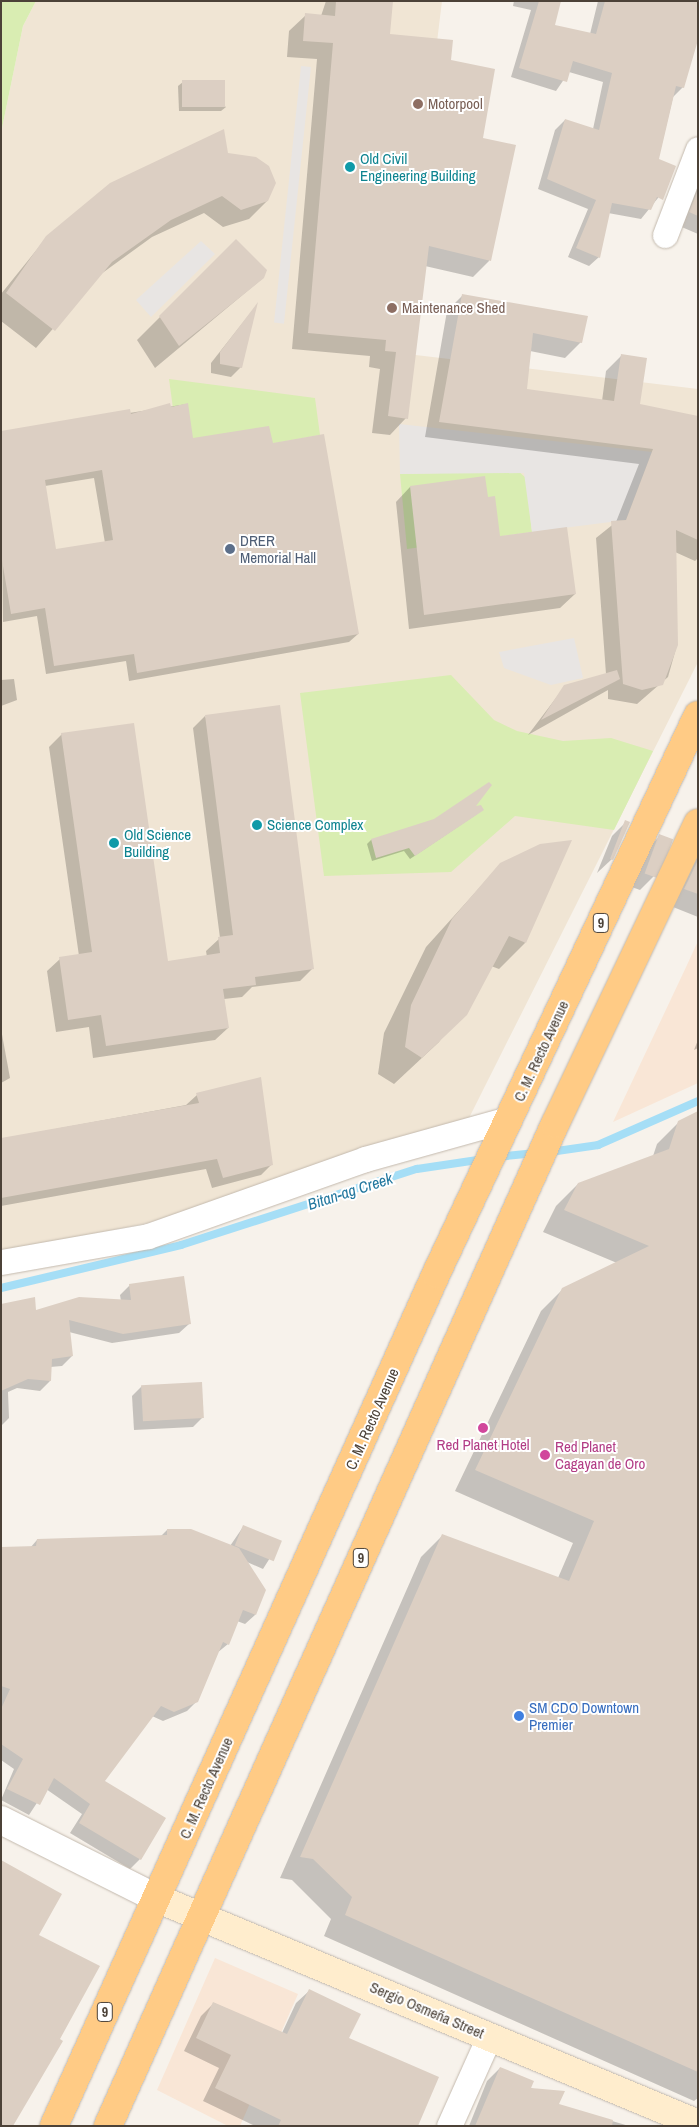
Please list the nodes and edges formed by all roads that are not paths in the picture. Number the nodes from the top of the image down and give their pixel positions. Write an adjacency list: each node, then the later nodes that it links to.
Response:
1 (698, 149): 2 (street)
2 (665, 235)
3 (698, 716): 5 (highway, C. M. Recto Avenue / 9)
4 (698, 822): 9 (highway, 9)
5 (506, 1124): 6 (street); 8 (highway, C. M. Recto Avenue / 9)
6 (1, 1262)
7 (1, 1820): 8 (street)
8 (156, 1898): 9 (main road, Sergio Osmeña Street); 12 (highway, C. M. Recto Avenue / 9)
9 (201, 1916): 10 (main road, Sergio Osmeña Street); 13 (highway, 9)
10 (489, 2037): 11 (main road, Sergio Osmeña Street); 14 (street)
11 (698, 2124)
12 (54, 2126)
13 (108, 2126)
14 (449, 2126)

